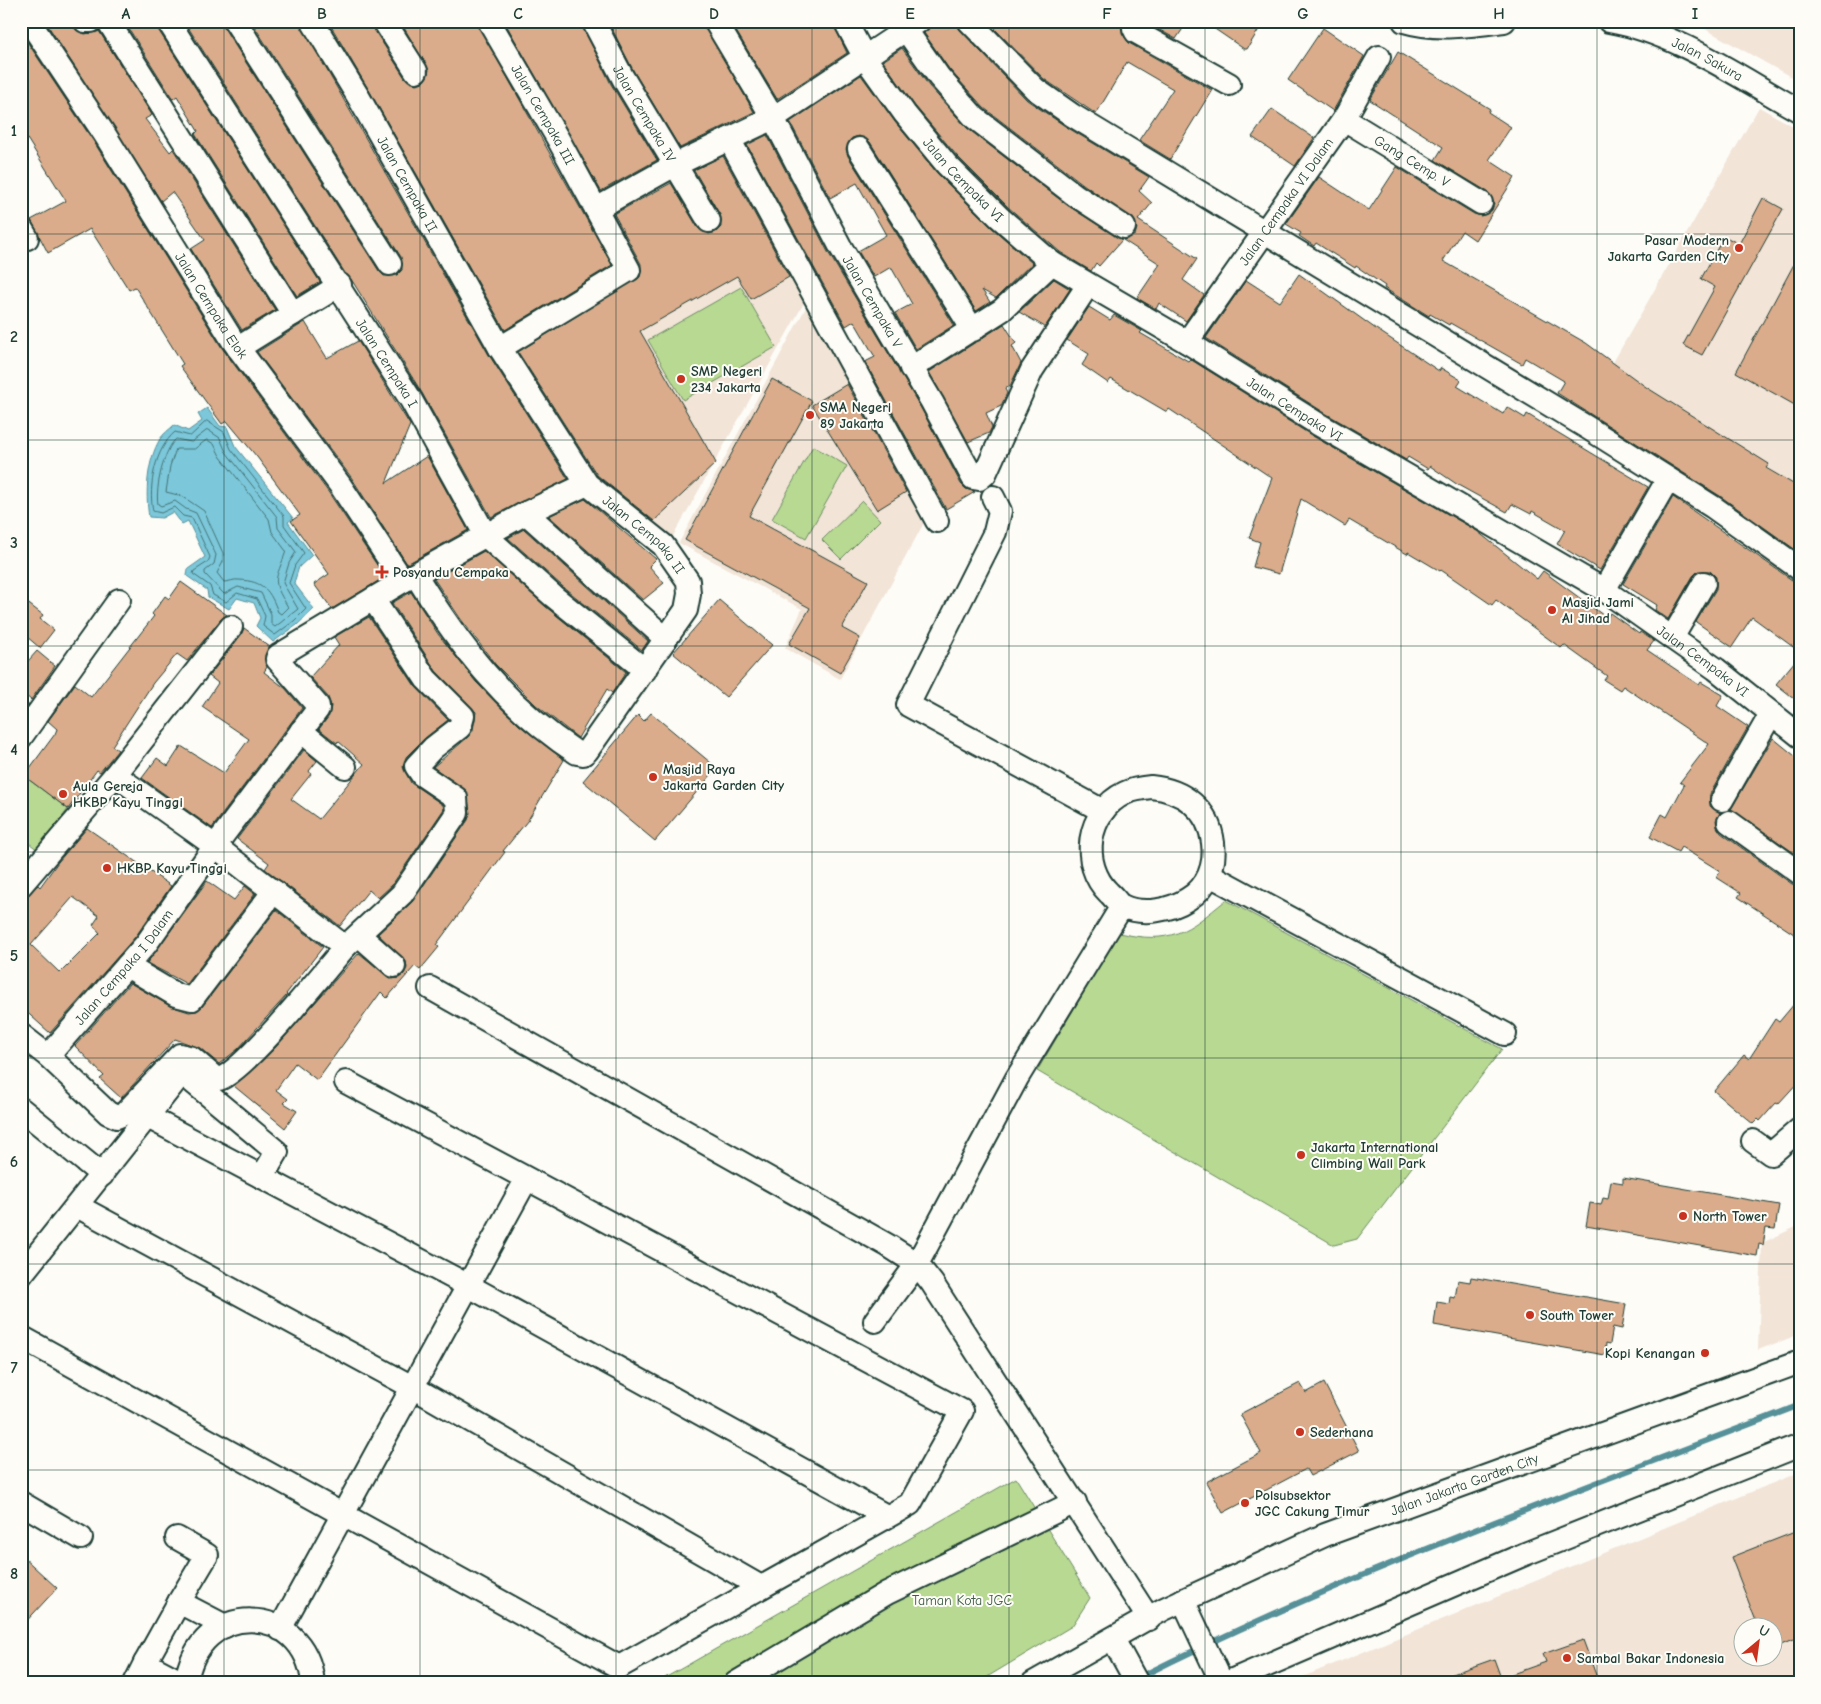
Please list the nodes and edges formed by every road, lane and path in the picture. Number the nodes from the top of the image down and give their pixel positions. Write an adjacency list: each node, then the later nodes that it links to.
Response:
1 (29, 21): 41 (street, Jalan Cempaka Elok)
2 (85, 21): 3 (street)
3 (91, 21)
4 (108, 21): 38 (street)
5 (168, 21): 36 (street, Jalan Cempaka I)
6 (235, 21): 34 (street)
7 (312, 21): 42 (street, Jalan Cempaka II)
8 (384, 21): 21 (street)
9 (489, 21): 30 (street, Jalan Cempaka III)
10 (593, 21): 28 (street, Jalan Cempaka IV)
11 (715, 21): 24 (street, Jalan Cempaka V)
12 (845, 21): 20 (street, Jalan Cempaka VI)
13 (968, 21): 33 (street)
14 (1137, 21): 22 (street)
15 (1404, 21): 16 (street)
16 (1504, 21)
17 (1609, 21): 23 (street, Jalan Sakura)
18 (912, 26): 20 (street); 32 (street)
19 (1379, 57): 25 (street, Jalan Cempaka VI Dalam)
20 (865, 58): 24 (street); 35 (street, Jalan Cempaka VI)
21 (416, 71)
22 (1229, 84)
23 (1800, 111)
24 (773, 118): 26 (street, Jalan Cempaka IV); 43 (street, Jalan Cempaka V)
25 (1344, 119): 29 (street, Gang Cemp. V); 33 (street, Jalan Cempaka VI Dalam)
26 (729, 139): 28 (street, Jalan Cempaka IV); 48 (street)
27 (860, 150): 39 (street)
28 (675, 165): 30 (street); 31 (street)
29 (1480, 203)
30 (596, 208): 42 (street, Jalan Cempaka III)
31 (708, 222)
32 (1124, 227)
33 (1263, 232): 40 (street, Jalan Cempaka VI Dalam); 44 (street)
34 (390, 264)
35 (1052, 264): 37 (street, Jalan Cempaka VI); 39 (street)
36 (340, 285): 38 (street); 49 (street, Jalan Cempaka I)
37 (1088, 285): 40 (street, Jalan Cempaka VI); 43 (street, Jalan Cempaka V)
38 (293, 314): 41 (street)
39 (973, 330): 43 (street)
40 (1187, 342): 53 (street, Jalan Cempaka VI)
41 (238, 348): 51 (street, Jalan Cempaka Elok)
42 (500, 348): 45 (street, Jalan Cempaka II)
43 (911, 368)
44 (1668, 480): 50 (street); 53 (street)
45 (587, 484): 47 (street); 58 (street, Jalan Cempaka II)
46 (993, 497): 67 (street)
47 (526, 513): 49 (street); 58 (street)
48 (936, 521)
49 (486, 536): 51 (street); 59 (street, Jalan Cempaka I)
50 (1800, 569)
51 (409, 577): 54 (street); 59 (street, Jalan Cempaka Elok)
52 (1704, 584): 57 (street)
53 (1604, 590): 57 (street, Jalan Cempaka VI)
54 (373, 599): 62 (street, Jalan Cempaka I Dalam); 75 (street)
55 (118, 600): 61 (street)
56 (231, 627): 65 (street)
57 (1672, 638): 60 (street, Jalan Cempaka VI)
58 (666, 639): 59 (street, Jalan Cempaka II)
59 (645, 670)
60 (1770, 714): 63 (street, Jalan Cempaka VI); 66 (street)
61 (24, 728)
62 (301, 731): 64 (street); 69 (street, Jalan Cempaka I Dalam)
63 (1800, 736)
64 (345, 767)
65 (114, 775): 69 (street); 70 (street)
66 (1722, 800)
67 (1103, 811): 72 (street); 74 (street)
68 (1728, 822): 71 (street)
69 (215, 846): 73 (street); 76 (street, Jalan Cempaka I Dalam)
70 (26, 872)
71 (1800, 873)
72 (1210, 876): 74 (street); 80 (street)
73 (274, 891): 75 (street); 76 (street)
74 (1122, 906): 91 (street)
75 (352, 941): 77 (street); 81 (street)
76 (127, 966): 81 (street, Jalan Cempaka I Dalam)
77 (394, 966)
78 (430, 988): 91 (street)
79 (21, 1034): 81 (street)
80 (1506, 1034)
81 (48, 1056)
82 (346, 1082): 89 (street)
83 (21, 1109): 87 (street)
84 (148, 1117): 87 (street); 88 (street); 88 (street)
85 (1800, 1129): 86 (street)
86 (1753, 1141)
87 (102, 1175): 90 (street)
88 (262, 1177): 93 (street)
89 (526, 1180): 93 (street); 102 (street)
90 (77, 1206): 92 (street); 97 (street)
91 (917, 1264): 94 (street); 99 (street)
92 (21, 1275)
93 (469, 1286): 97 (street); 102 (street)
94 (875, 1321)
95 (21, 1337): 101 (street)
96 (1797, 1372): 106 (street, Jalan Jakarta Garden City)
97 (414, 1388): 101 (street); 105 (street)
98 (1800, 1445): 119 (street)
99 (1075, 1502): 108 (street); 116 (street)
100 (21, 1503): 103 (street)
101 (343, 1514): 105 (street); 110 (street)
102 (886, 1516): 105 (street)
103 (81, 1538)
104 (177, 1538): 107 (street)
105 (761, 1586)
106 (1183, 1600): 108 (street, Jalan Jakarta Garden City); 119 (street)
107 (179, 1602): 109 (street); 112 (street)
108 (1148, 1619): 111 (street, Jalan Jakarta Garden City)
109 (225, 1626): 110 (street); 114 (street)
110 (280, 1629): 115 (street)
111 (1113, 1639): 117 (street, Jalan Jakarta Garden City); 118 (street)
112 (145, 1663): 113 (street); 114 (street)
113 (135, 1683)
114 (184, 1683)
115 (313, 1683)
116 (736, 1683)
117 (1033, 1683)
118 (1137, 1683)
119 (1224, 1683)

